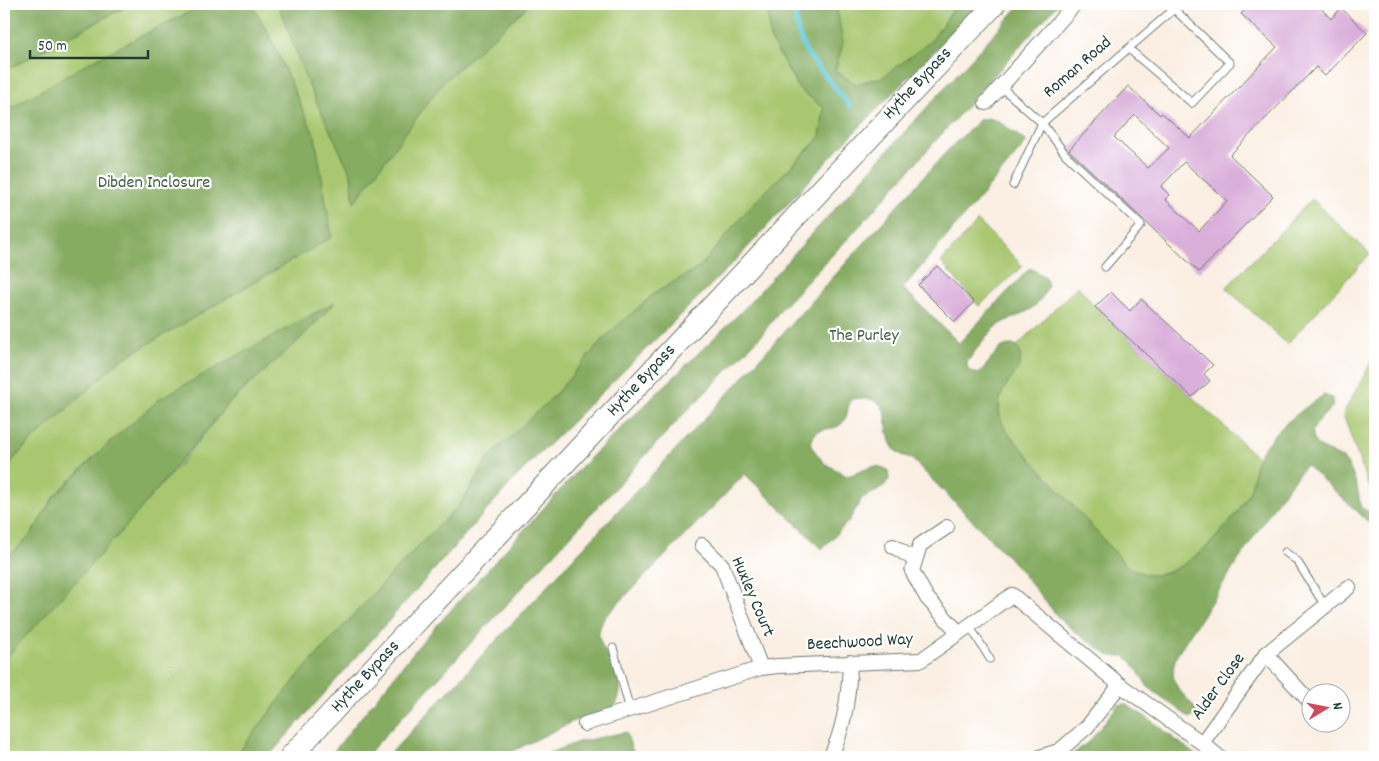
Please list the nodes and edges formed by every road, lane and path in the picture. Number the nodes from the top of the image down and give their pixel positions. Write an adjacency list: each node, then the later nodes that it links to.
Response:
1 (995, 4): 28 (main road, Hythe Bypass)
2 (1075, 4): 5 (street)
3 (1177, 6): 4 (lane, Roman Road); 4 (lane)
4 (1129, 48): 7 (lane, Roman Road)
5 (1001, 86): 6 (street); 7 (lane, Roman Road)
6 (986, 103)
7 (1042, 123): 8 (lane); 9 (lane)
8 (1013, 185)
9 (1104, 267)
10 (947, 527): 14 (street)
11 (702, 545): 22 (street, Huxley Court)
12 (893, 546): 14 (street)
13 (1285, 552): 16 (lane)
14 (915, 560): 17 (street)
15 (1349, 586): 16 (street, Alder Close)
16 (1325, 606): 19 (street, Alder Close)
17 (964, 629): 20 (lane); 21 (street, Beechwood Way); 23 (street, Beechwood Way)
18 (613, 648): 25 (lane)
19 (1266, 654): 24 (street, Alder Close); 27 (street, Alder Close)
20 (990, 659)
21 (850, 662): 22 (street, Beechwood Way); 29 (street)
22 (761, 668): 25 (street, Beechwood Way)
23 (1120, 685): 27 (street, Beechwood Way); 30 (street)
24 (1302, 693)
25 (630, 710): 26 (street, Beechwood Way)
26 (585, 724)
27 (1202, 742): 31 (street, Beechwood Way)
28 (290, 757)
29 (830, 757)
30 (1040, 757)
31 (1219, 757)

